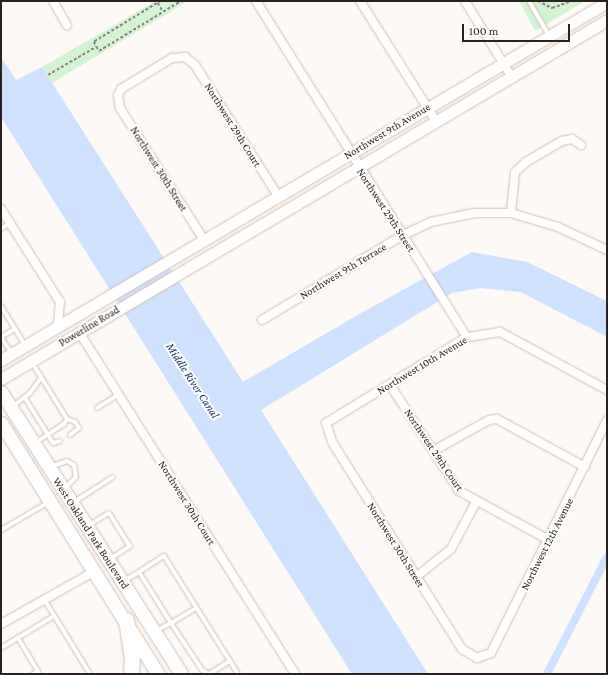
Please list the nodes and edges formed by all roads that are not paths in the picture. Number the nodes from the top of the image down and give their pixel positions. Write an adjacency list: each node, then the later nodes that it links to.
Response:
1 (53, 1): 8 (street)
2 (256, 1): 16 (street, Northwest 29th Street)
3 (360, 1): 13 (street)
4 (465, 1): 10 (street)
5 (529, 1): 9 (lane)
6 (607, 2): 9 (main road, Northwest 9th Avenue)
7 (607, 20): 11 (main road, Northwest 9th Avenue)
8 (67, 25)
9 (550, 36): 10 (main road, Northwest 9th Avenue)
10 (503, 62): 11 (street); 13 (main road, Northwest 9th Avenue)
11 (511, 76): 14 (main road, Northwest 9th Avenue)
12 (118, 96): 18 (street, Northwest 29th Court); 24 (street, Northwest 30th Street)
13 (428, 107): 14 (street); 16 (main road, Northwest 9th Avenue)
14 (436, 121): 17 (main road, Northwest 9th Avenue)
15 (581, 145): 20 (street)
16 (350, 154): 17 (street, Northwest 29th Street); 18 (main road, Northwest 9th Avenue)
17 (358, 166): 23 (street, Northwest 29th Street); 27 (main road, Northwest 9th Avenue)
18 (278, 196): 24 (main road, Northwest 9th Avenue)
19 (1, 209): 21 (street)
20 (511, 213): 23 (street, Northwest 9th Terrace); 25 (street, Northwest 9th Terrace)
21 (10, 223): 22 (lane); 31 (street)
22 (1, 228)
23 (403, 235): 30 (street, Northwest 9th Terrace); 35 (street, Northwest 29th Street)
24 (204, 240): 26 (main road, Northwest 9th Avenue); 27 (main road)
25 (607, 250)
26 (168, 261): 29 (main road, Powerline Road)
27 (180, 272): 33 (main road, Powerline Road)
28 (1, 306): 32 (lane)
29 (87, 311): 31 (main road, Powerline Road); 33 (main road)
30 (262, 320)
31 (58, 326): 36 (main road, Powerline Road)
32 (15, 329): 34 (lane); 36 (lane)
33 (78, 332): 39 (main road, Powerline Road); 47 (street, Northwest 30th Court)
34 (1, 337): 37 (lane)
35 (467, 337): 42 (street, Northwest 10th Avenue); 43 (street, Northwest 10th Avenue)
36 (26, 346): 37 (main road, Powerline Road)
37 (12, 354): 38 (main road, Powerline Road)
38 (1, 360)
39 (31, 361): 40 (main road, Powerline Road); 41 (lane)
40 (1, 378)
41 (42, 378): 45 (lane); 48 (lane)
42 (390, 385): 55 (street, Northwest 10th Avenue); 61 (street, Northwest 29th Court)
43 (607, 390)
44 (1, 392): 49 (main road, West Oakland Park Boulevard)
45 (50, 392): 46 (lane); 50 (lane)
46 (46, 395)
47 (118, 395): 51 (lane); 95 (street, Northwest 30th Court)
48 (25, 398): 49 (lane); 57 (lane)
49 (11, 407): 60 (main road, West Oakland Park Boulevard)
50 (60, 408): 52 (lane); 53 (lane)
51 (97, 408)
52 (56, 411)
53 (67, 419): 57 (lane); 58 (lane)
54 (607, 420): 62 (street, Northwest 12th Avenue)
55 (326, 423): 75 (street, Northwest 30th Street)
56 (3, 430): 66 (main road, West Oakland Park Boulevard)
57 (48, 434): 59 (lane); 60 (lane)
58 (70, 436)
59 (60, 441)
60 (34, 444): 63 (main road, West Oakland Park Boulevard)
61 (433, 451): 62 (street); 67 (street, Northwest 29th Court)
62 (585, 467): 71 (street, Northwest 12th Avenue)
63 (49, 468): 65 (main road, West Oakland Park Boulevard); 65 (lane)
64 (113, 477): 68 (lane)
65 (63, 489): 68 (main road, West Oakland Park Boulevard)
66 (51, 501): 70 (lane); 73 (main road, West Oakland Park Boulevard)
67 (476, 502): 71 (street, Northwest 29th Court); 75 (street)
68 (72, 503): 69 (main road, West Oakland Park Boulevard)
69 (87, 526): 72 (main road, West Oakland Park Boulevard); 72 (lane)
70 (1, 530)
71 (549, 540): 86 (street, Northwest 12th Avenue)
72 (108, 561): 76 (main road, West Oakland Park Boulevard)
73 (95, 571): 76 (main road); 77 (street); 80 (main road, West Oakland Park Boulevard)
74 (139, 572): 76 (lane); 78 (lane); 81 (lane)
75 (416, 577): 86 (street, Northwest 30th Street)
76 (122, 582): 83 (main road, West Oakland Park Boulevard)
77 (43, 599): 79 (lane); 82 (street)
78 (196, 608): 81 (lane); 87 (lane)
79 (54, 616): 84 (lane); 89 (lane)
80 (126, 620): 90 (highway); 91 (main road, West Oakland Park Boulevard)
81 (171, 623): 83 (lane); 93 (lane)
82 (1, 624)
83 (154, 632): 92 (main road, West Oakland Park Boulevard)
84 (18, 638): 85 (lane); 88 (lane)
85 (1, 648)
86 (477, 658)
87 (230, 661): 93 (lane); 94 (lane)
88 (33, 674)
89 (90, 674)
90 (131, 674)
91 (158, 674)
92 (181, 674)
93 (209, 674)
94 (238, 674)
95 (295, 674)

